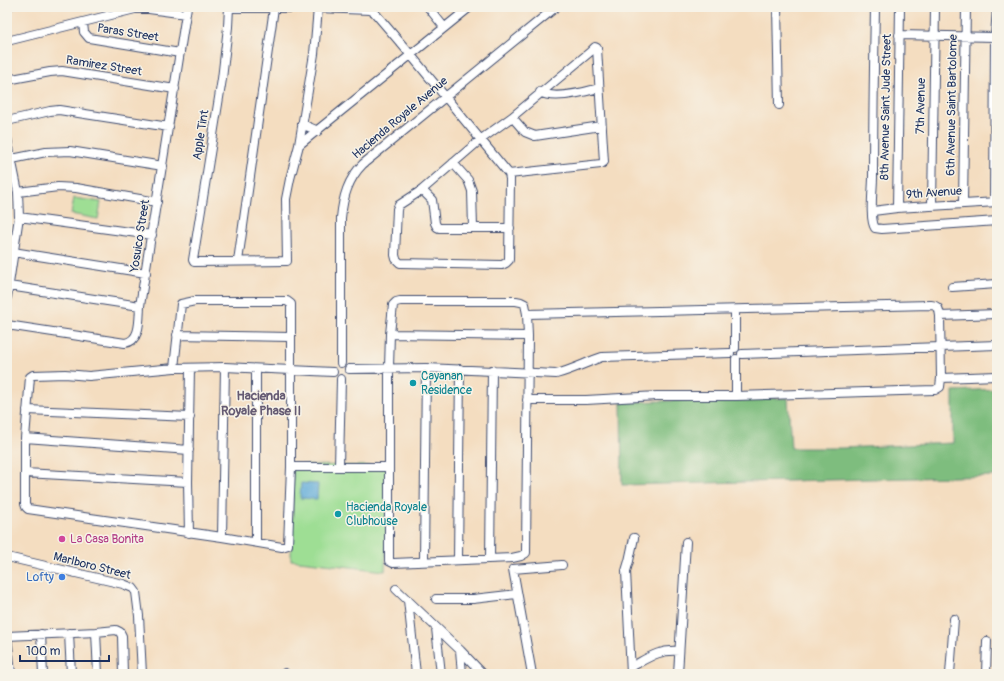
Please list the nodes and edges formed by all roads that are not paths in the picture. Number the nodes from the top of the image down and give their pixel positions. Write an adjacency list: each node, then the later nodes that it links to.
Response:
1 (428, 7): 16 (street)
2 (470, 7): 16 (street)
3 (556, 7): 28 (street, Hacienda Royale Avenue)
4 (777, 7): 29 (street)
5 (875, 7): 50 (street)
6 (900, 7): 17 (street, 8th Avenue Saint Jude Street)
7 (935, 7): 18 (street, 7th Avenue)
8 (966, 7): 19 (street, 6th Avenue Saint Bartolome)
9 (997, 7): 20 (street)
10 (149, 8): 14 (street); 15 (street)
11 (229, 8): 12 (street); 57 (street, Apple Tint)
12 (274, 8): 13 (street); 57 (street)
13 (318, 8): 23 (street); 32 (street)
14 (187, 10): 22 (street, Yosuico Street)
15 (83, 23): 21 (street); 22 (street, Paras Street)
16 (444, 27): 23 (street)
17 (899, 35): 18 (street); 49 (street, 8th Avenue Saint Jude Street)
18 (934, 36): 19 (street); 48 (street, 7th Avenue)
19 (965, 37): 20 (street); 47 (street, 6th Avenue Saint Bartolome)
20 (995, 37): 46 (street)
21 (7, 42)
22 (180, 53): 26 (street, Yosuico Street)
23 (410, 54): 28 (street); 35 (street)
24 (7, 80): 26 (street, Ramirez Street)
25 (599, 88): 27 (street); 27 (street); 33 (street)
26 (175, 89): 34 (street, Yosuico Street)
27 (540, 92): 30 (street)
28 (445, 96): 37 (street); 77 (street, Hacienda Royale Avenue)
29 (778, 105)
30 (512, 117): 33 (street); 37 (street)
31 (7, 121): 34 (street)
32 (302, 124): 35 (street); 38 (street)
33 (601, 126): 42 (street)
34 (169, 127): 41 (street, Yosuico Street)
35 (318, 130): 38 (street)
36 (7, 138): 39 (street)
37 (480, 140): 40 (street); 42 (street)
38 (300, 145): 57 (street)
39 (12, 159): 41 (street); 44 (street)
40 (453, 163): 43 (street); 53 (street)
41 (163, 166): 45 (street, Yosuico Street)
42 (509, 174): 54 (street)
43 (422, 190): 53 (street); 54 (street)
44 (18, 192): 45 (street); 51 (street)
45 (157, 202): 55 (street, Yosuico Street)
46 (996, 202): 47 (street, 9th Avenue)
47 (963, 203): 48 (street, 9th Avenue)
48 (932, 205): 49 (street, 9th Avenue)
49 (896, 208): 50 (street, 9th Avenue)
50 (872, 211): 52 (street)
51 (19, 217): 55 (street); 56 (street)
52 (997, 221)
53 (473, 228): 54 (street)
54 (510, 228)
55 (152, 235): 58 (street, Yosuico Street)
56 (13, 252): 58 (street); 60 (street)
57 (238, 261)
58 (146, 273): 63 (street, Yosuico Street)
59 (997, 284): 61 (street)
60 (9, 286): 62 (street); 63 (street)
61 (952, 287)
62 (7, 298)
63 (140, 306): 68 (street, Yosuico Street)
64 (735, 310): 65 (street); 67 (street); 75 (street)
65 (527, 314): 69 (street); 71 (street)
66 (997, 314): 67 (street)
67 (940, 316): 74 (street)
68 (7, 325)
69 (390, 334): 71 (street); 79 (street)
70 (177, 335): 72 (street); 72 (street); 80 (street)
71 (528, 336): 89 (street)
72 (290, 337): 84 (street)
73 (997, 345): 74 (street)
74 (940, 348): 76 (street); 91 (street)
75 (733, 350): 76 (street); 89 (street)
76 (739, 357): 93 (street)
77 (341, 363): 85 (street); 88 (street)
78 (225, 367): 81 (street); 83 (street); 105 (street)
79 (390, 367): 82 (street); 85 (street); 101 (street)
80 (174, 368): 81 (street); 95 (street)
81 (190, 368): 96 (street)
82 (426, 368): 86 (street); 112 (street)
83 (256, 369): 84 (street); 107 (street)
84 (291, 369): 88 (street); 100 (street)
85 (349, 369): 92 (street)
86 (460, 369): 87 (street); 111 (street)
87 (492, 370): 89 (street); 110 (street)
88 (333, 372): 92 (street)
89 (528, 373): 94 (street)
90 (997, 376): 91 (street)
91 (941, 378): 93 (street)
92 (341, 379): 99 (street)
93 (736, 396): 94 (street)
94 (527, 400): 110 (street)
95 (27, 410): 96 (street); 97 (street)
96 (190, 417): 98 (street)
97 (25, 438): 98 (street); 102 (street)
98 (189, 450): 103 (street)
99 (339, 466): 100 (street); 101 (street)
100 (291, 467): 107 (street)
101 (388, 467): 112 (street)
102 (25, 473): 103 (street); 104 (street)
103 (188, 482): 104 (street)
104 (190, 533): 105 (street)
105 (222, 537): 107 (street)
106 (634, 538): 127 (street)
107 (256, 542)
108 (686, 542): 126 (street)
109 (7, 557): 133 (street, Marlboro Street)
110 (490, 559): 111 (street)
111 (458, 560): 112 (street)
112 (424, 561)
113 (562, 565): 115 (street)
114 (396, 589): 117 (street)
115 (517, 594): 116 (street); 138 (street)
116 (436, 599)
117 (408, 600): 119 (street); 134 (street)
118 (954, 619): 140 (street)
119 (436, 628): 125 (street); 135 (street)
120 (96, 632): 121 (street); 131 (street); 132 (street)
121 (69, 633): 122 (street); 130 (street)
122 (41, 634): 123 (street); 129 (street)
123 (7, 635): 128 (street)
124 (987, 641): 141 (street)
125 (460, 650): 136 (street); 137 (street)
126 (679, 651): 127 (street); 139 (street)
127 (631, 670)
128 (11, 674)
129 (43, 674)
130 (71, 674)
131 (98, 674)
132 (123, 674)
133 (142, 674)
134 (416, 674)
135 (441, 674)
136 (462, 674)
137 (483, 674)
138 (532, 674)
139 (678, 674)
140 (950, 674)
141 (986, 674)

